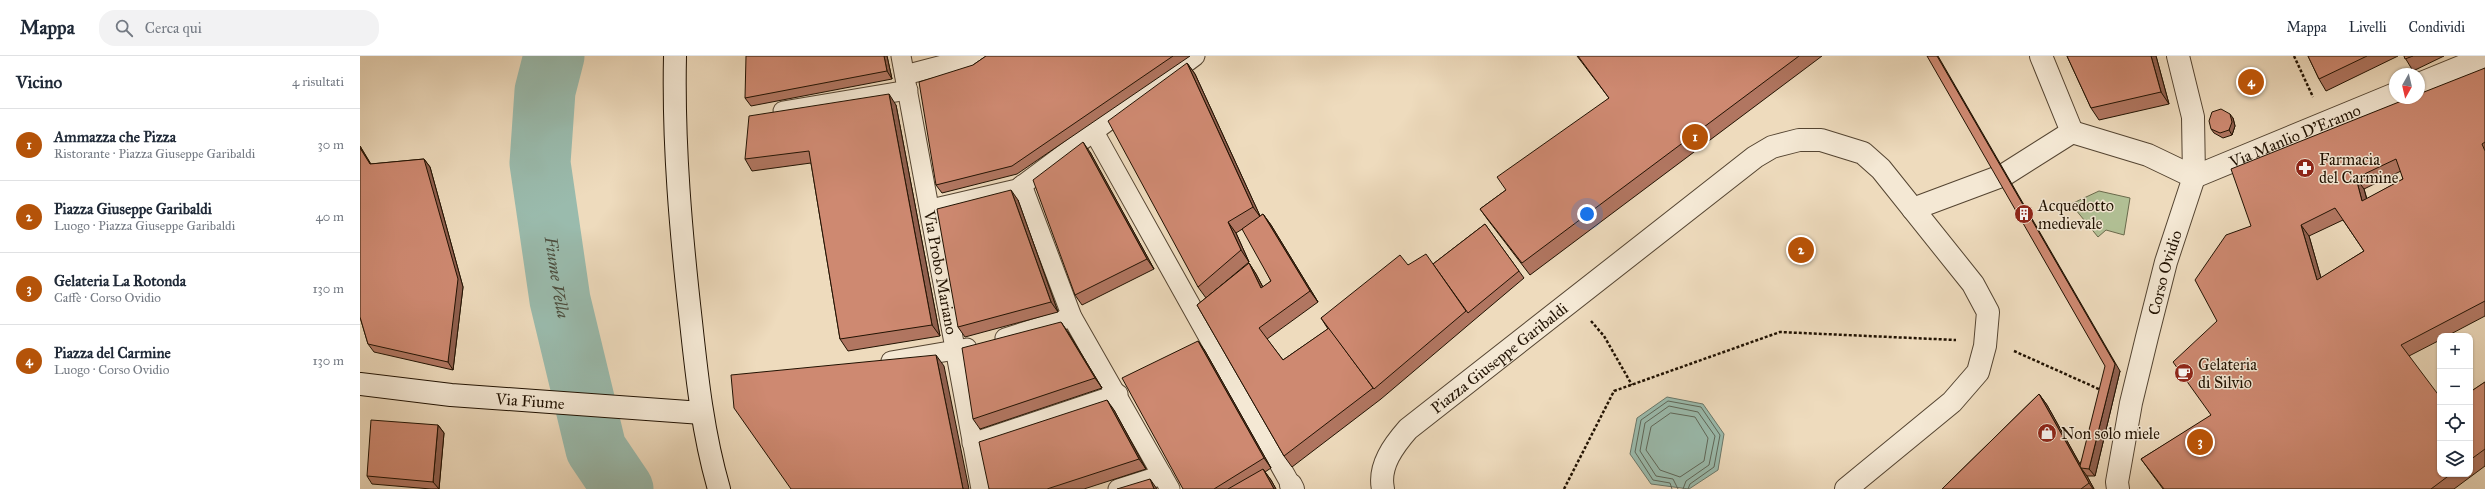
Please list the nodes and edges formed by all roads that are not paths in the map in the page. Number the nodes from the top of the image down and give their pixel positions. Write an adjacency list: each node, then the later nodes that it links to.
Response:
1 (675, 56): 23 (street)
2 (901, 56): 8 (lane, Via Probo Mariano)
3 (977, 56): 8 (lane)
4 (1195, 56): 12 (lane)
5 (2040, 56): 13 (street)
6 (2181, 57): 14 (street, Corso Ovidio)
7 (2485, 57): 9 (street)
8 (906, 82): 11 (lane); 16 (lane, Via Probo Mariano)
9 (2425, 82)
10 (2389, 97): 14 (street, Via Manlio D'Eramo)
11 (767, 114)
12 (1094, 132): 15 (lane); 26 (lane)
13 (2072, 132): 14 (street); 17 (street)
14 (2194, 177): 32 (street, Corso Ovidio)
15 (1022, 185): 16 (lane); 18 (lane)
16 (931, 209): 19 (lane, Via Probo Mariano)
17 (1913, 209): 30 (street, Piazza Giuseppe Garibaldi); 31 (street, Piazza Giuseppe Garibaldi)
18 (1072, 317): 19 (lane); 22 (lane)
19 (955, 350): 20 (lane); 24 (lane, Via Probo Mariano)
20 (870, 364)
21 (360, 384): 23 (street, Via Fiume)
22 (1118, 394): 24 (lane); 25 (lane)
23 (702, 413): 27 (street)
24 (972, 443): 28 (lane, Via Probo Mariano)
25 (1166, 482): 29 (lane)
26 (1292, 487)
27 (719, 489)
28 (981, 489)
29 (1118, 489)
30 (1383, 489)
31 (1846, 489)
32 (2118, 489)

